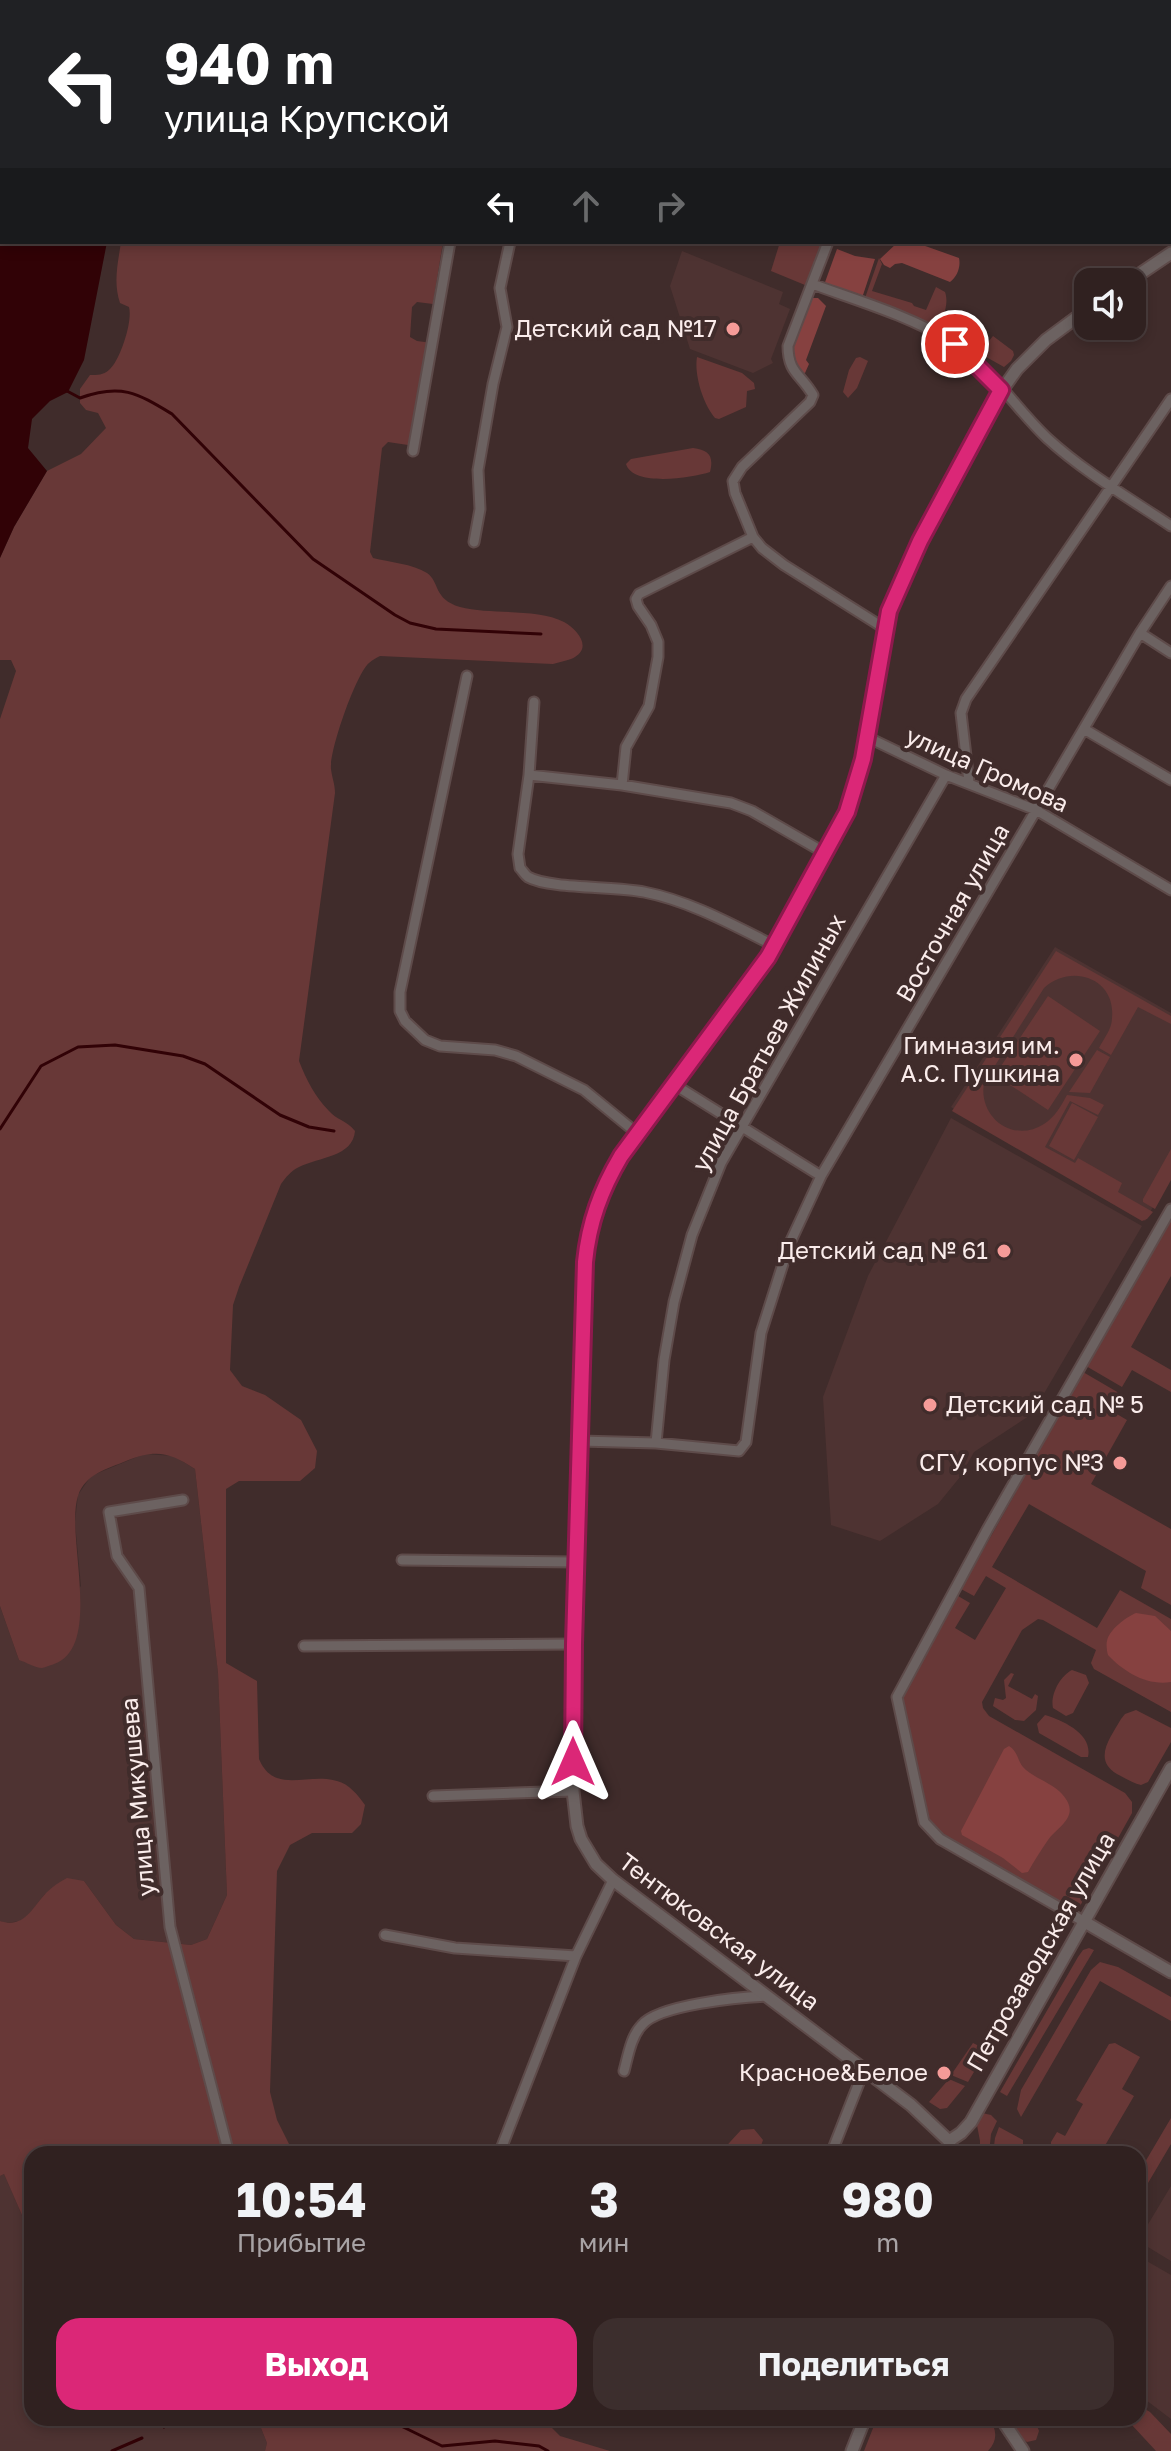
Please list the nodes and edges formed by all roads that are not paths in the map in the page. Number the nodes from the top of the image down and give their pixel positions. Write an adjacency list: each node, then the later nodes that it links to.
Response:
1 (450, 244): 10 (street)
2 (510, 244): 14 (street)
3 (827, 244): 6 (street)
4 (1171, 253): 5 (street)
5 (1146, 270)
6 (812, 284): 8 (street); 13 (street)
7 (1074, 320): 8 (street, Тентюковская улица)
8 (1001, 390): 11 (street); 16 (street, Тентюковская улица)
9 (1171, 399): 11 (street)
10 (413, 451)
11 (1110, 486): 12 (street); 26 (street)
12 (1171, 526)
13 (753, 537): 16 (street); 27 (street)
14 (474, 542)
15 (1171, 586): 17 (street, Восточная улица)
16 (884, 628): 22 (street, Тентюковская улица)
17 (1140, 633): 18 (street); 21 (street, Восточная улица)
18 (1171, 653)
19 (467, 676): 34 (street)
20 (534, 702): 23 (street)
21 (1084, 729): 25 (street); 28 (street, Восточная улица)
22 (867, 737): 24 (street, улица Громова); 29 (street, Тентюковская улица)
23 (529, 775): 27 (street); 31 (street)
24 (946, 775): 26 (street, улица Громова); 33 (street, улица Братьев Жилиных)
25 (1171, 780)
26 (969, 782): 28 (street, улица Громова)
27 (622, 785): 29 (street)
28 (1036, 810): 30 (street, улица Громова); 35 (street, Восточная улица)
29 (825, 853): 31 (street, Тентюковская улица)
30 (1171, 890)
31 (775, 946): 32 (street, Тентюковская улица)
32 (675, 1085): 33 (street); 34 (street, Тентюковская улица)
33 (741, 1127): 35 (street); 38 (street, улица Братьев Жилиных)
34 (638, 1134): 37 (street, Тентюковская улица)
35 (821, 1176): 38 (street, Восточная улица)
36 (1171, 1209): 48 (street)
37 (580, 1441): 38 (street); 41 (street, Тентюковская улица)
38 (656, 1443)
39 (183, 1500): 56 (street, улица Микушева)
40 (402, 1560): 41 (street)
41 (576, 1562): 42 (street, Тентюковская улица)
42 (574, 1644): 43 (street); 45 (street, Тентюковская улица)
43 (304, 1646)
44 (1171, 1768): 48 (street, Петрозаводская улица)
45 (573, 1791): 46 (street); 47 (street, Тентюковская улица)
46 (433, 1796)
47 (613, 1880): 50 (street); 52 (street, Тентюковская улица)
48 (1083, 1921): 51 (street); 55 (street, Петрозаводская улица)
49 (385, 1935): 50 (street)
50 (576, 1956): 57 (street)
51 (1171, 1972)
52 (767, 1996): 53 (street, Тентюковская улица); 54 (street)
53 (864, 2070): 55 (street, Тентюковская улица); 58 (street)
54 (624, 2071)
55 (949, 2141): 59 (street)
56 (227, 2146)
57 (502, 2146)
58 (834, 2146)
59 (950, 2146)
60 (862, 2426): 62 (street)
61 (1006, 2426): 63 (street)
62 (852, 2451)
63 (1023, 2451)

